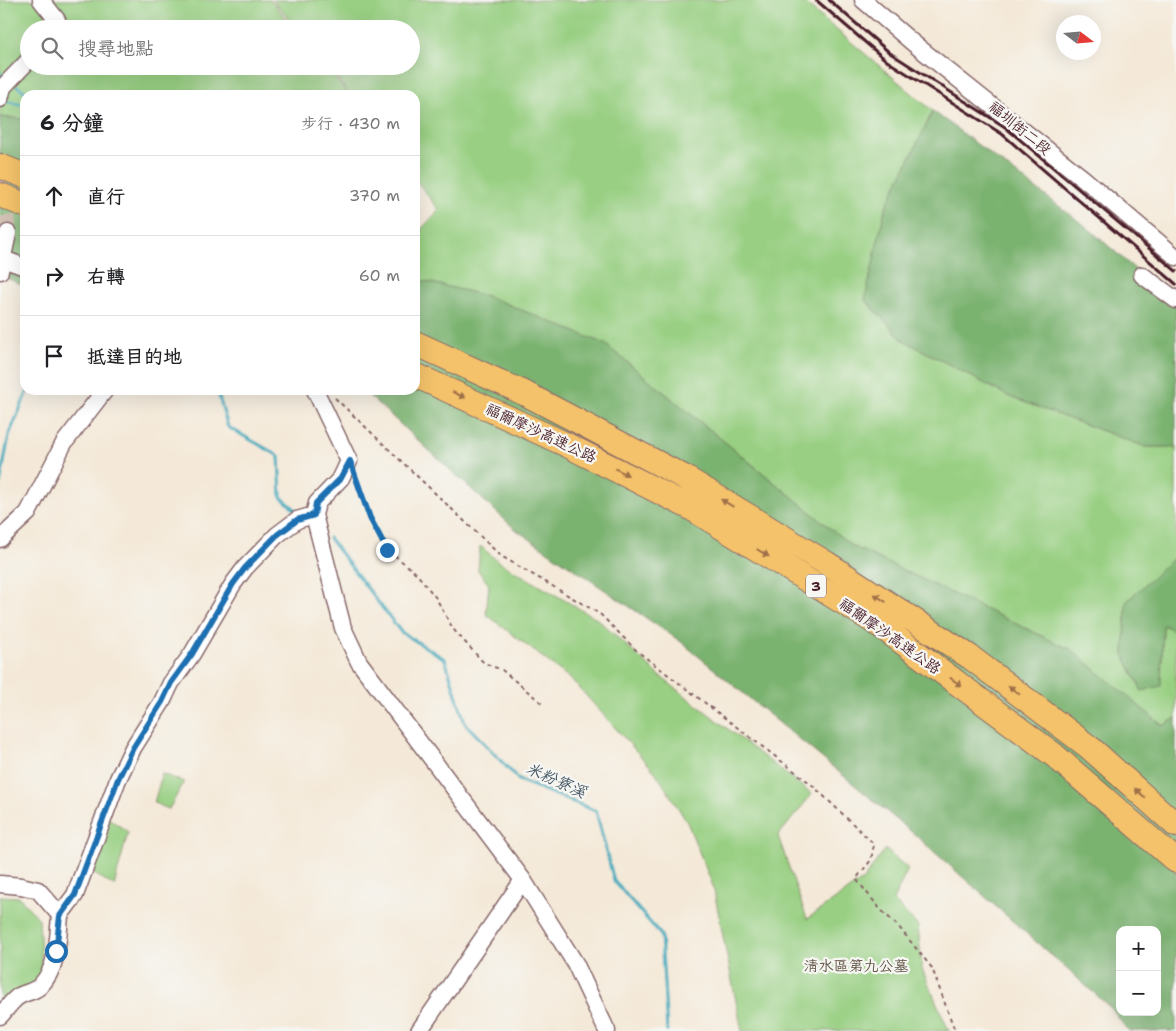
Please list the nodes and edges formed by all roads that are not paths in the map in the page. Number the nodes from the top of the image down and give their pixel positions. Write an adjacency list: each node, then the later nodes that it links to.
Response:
1 (41, 0): 3 (street)
2 (863, 0): 11 (street, 福圳街二段)
3 (57, 20)
4 (20, 69): 5 (street)
5 (0, 99)
6 (0, 166): 7 (highway)
7 (20, 174)
8 (0, 195): 9 (highway)
9 (20, 203)
10 (8, 233): 12 (street)
11 (1176, 257)
12 (2, 265): 13 (street)
13 (20, 267)
14 (1142, 276): 15 (street)
15 (1176, 300)
16 (420, 345): 22 (highway, 福爾摩沙高速公路 / 3, one-way to 16)
17 (420, 377): 23 (highway, 福爾摩沙高速公路 / 3, one-way to 23)
18 (102, 395): 21 (street)
19 (317, 395): 20 (street)
20 (314, 515): 24 (street); 26 (street)
21 (0, 539)
22 (1176, 825)
23 (1176, 860)
24 (523, 880): 28 (street); 29 (street)
25 (0, 884): 26 (street)
26 (60, 916): 27 (street)
27 (0, 1016)
28 (419, 1031)
29 (607, 1031)

